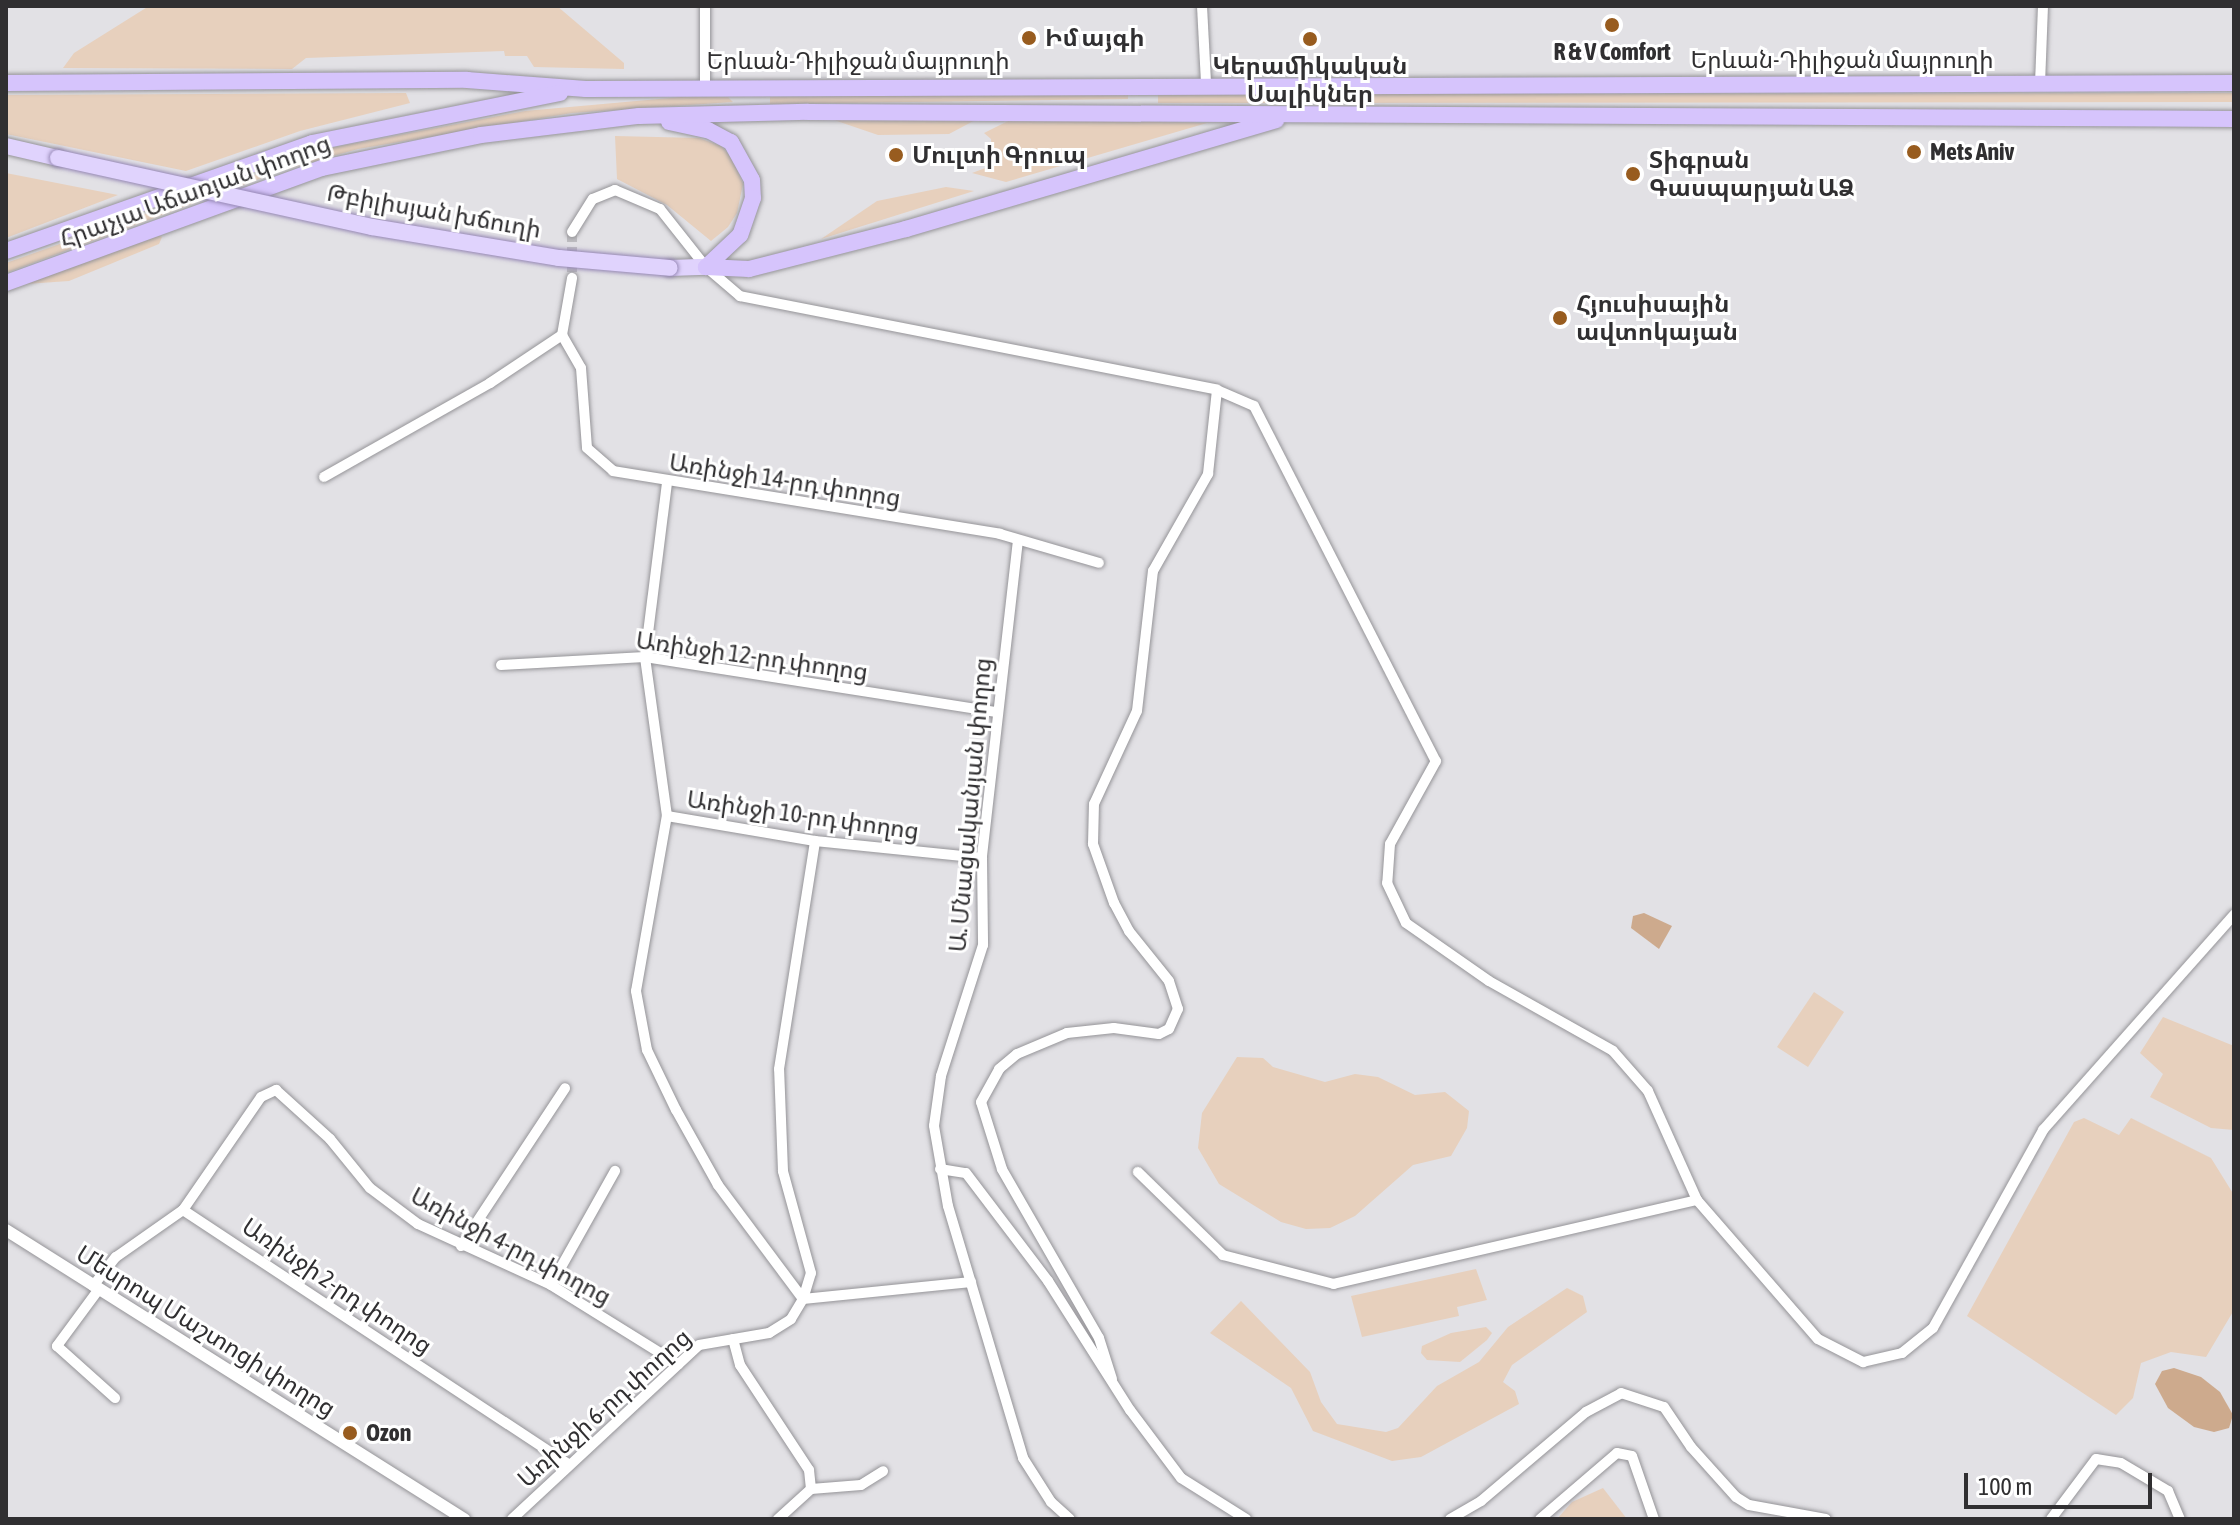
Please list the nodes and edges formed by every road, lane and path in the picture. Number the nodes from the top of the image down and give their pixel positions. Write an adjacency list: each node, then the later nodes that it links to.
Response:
1 (705, 6): 10 (street)
2 (1202, 6): 5 (street)
3 (2043, 6): 8 (street)
4 (6, 83): 11 (highway)
5 (1206, 83): 7 (highway, Երևան-Դիլիջան մայրուղի); 8 (highway, Երևան-Դիլիջան մայրուղի)
6 (2234, 83): 8 (highway, Երևան-Դիլիջան մայրուղի)
7 (1141, 84): 9 (highway, Երևան-Դիլիջան մայրուղի); 13 (highway)
8 (2040, 84)
9 (756, 86): 10 (highway, Երևան-Դիլիջան մայրուղի); 12 (highway)
10 (705, 87): 11 (highway, Երևան-Դիլիջան մայրուղի)
11 (586, 89): 19 (highway, Հրաչյա Աճառյան փողոց)
12 (755, 112): 13 (highway); 15 (highway)
13 (1140, 113): 14 (highway)
14 (1297, 115): 16 (highway); 20 (highway)
15 (639, 116): 20 (highway); 22 (highway, Հրաչյա Աճառյան փողոց)
16 (2234, 119)
17 (9, 148): 20 (main road, Թբիլիսյան խճուղի, bridge)
18 (572, 232): 20 (street)
19 (6, 251)
20 (706, 267): 24 (street)
21 (572, 278): 23 (street)
22 (6, 283)
23 (562, 335): 25 (street); 26 (street, Առինջի 14-րդ փողոց)
24 (1217, 390): 40 (street); 50 (street)
25 (324, 477)
26 (667, 483): 27 (street, Առինջի 14-րդ փողոց); 29 (street)
27 (1018, 540): 28 (street, Առինջի 14-րդ փողոց); 31 (street, Ա. Մնացականյան փողոց)
28 (1099, 563)
29 (645, 657): 30 (street, Առինջի 12-րդ փողոց); 31 (street, Առինջի 12-րդ փողոց); 32 (street)
30 (501, 665)
31 (997, 712): 34 (street, Ա. Մնացականյան փողոց)
32 (667, 816): 33 (street, Առինջի 10-րդ փողոց); 47 (street)
33 (815, 841): 34 (street, Առինջի 10-րդ փողոց); 47 (street)
34 (982, 858): 37 (street, Ա. Մնացականյան փողոց)
35 (2234, 915): 40 (street)
36 (565, 1088): 43 (street)
37 (940, 1169): 44 (street, Ա. Մնացականյան փողոց); 50 (street)
38 (615, 1171): 45 (street)
39 (1138, 1172): 40 (street)
40 (1697, 1200)
41 (183, 1210): 43 (street, Առինջի 4-րդ փողոց); 46 (street); 52 (street, Առինջի 2-րդ փողոց)
42 (6, 1230): 46 (street, Մեսրոպ Մաշտոցի փողոց)
43 (461, 1246): 45 (street, Առինջի 4-րդ փողոց)
44 (971, 1282): 47 (street); 58 (street, Ա. Մնացականյան փողոց)
45 (551, 1285): 49 (street, Առինջի 4-րդ փողոց)
46 (96, 1288): 51 (street); 55 (street, Մեսրոպ Մաշտոցի փողոց)
47 (803, 1299): 48 (street, Առինջի 6-րդ փողոց)
48 (733, 1339): 49 (street, Առինջի 6-րդ փողոց); 54 (street)
49 (678, 1364): 52 (street, Առինջի 6-րդ փողոց)
50 (1112, 1379): 59 (street)
51 (115, 1398)
52 (567, 1463): 56 (street, Առինջի 6-րդ փողոց)
53 (883, 1471): 54 (street)
54 (811, 1489): 57 (street)
55 (464, 1519)
56 (512, 1519)
57 (778, 1519)
58 (1070, 1519)
59 (1246, 1519)
60 (1450, 1519): 63 (street)
61 (1540, 1519): 62 (street)
62 (1654, 1519)
63 (1826, 1519)
64 (2051, 1519): 65 (street)
65 (2180, 1519)

